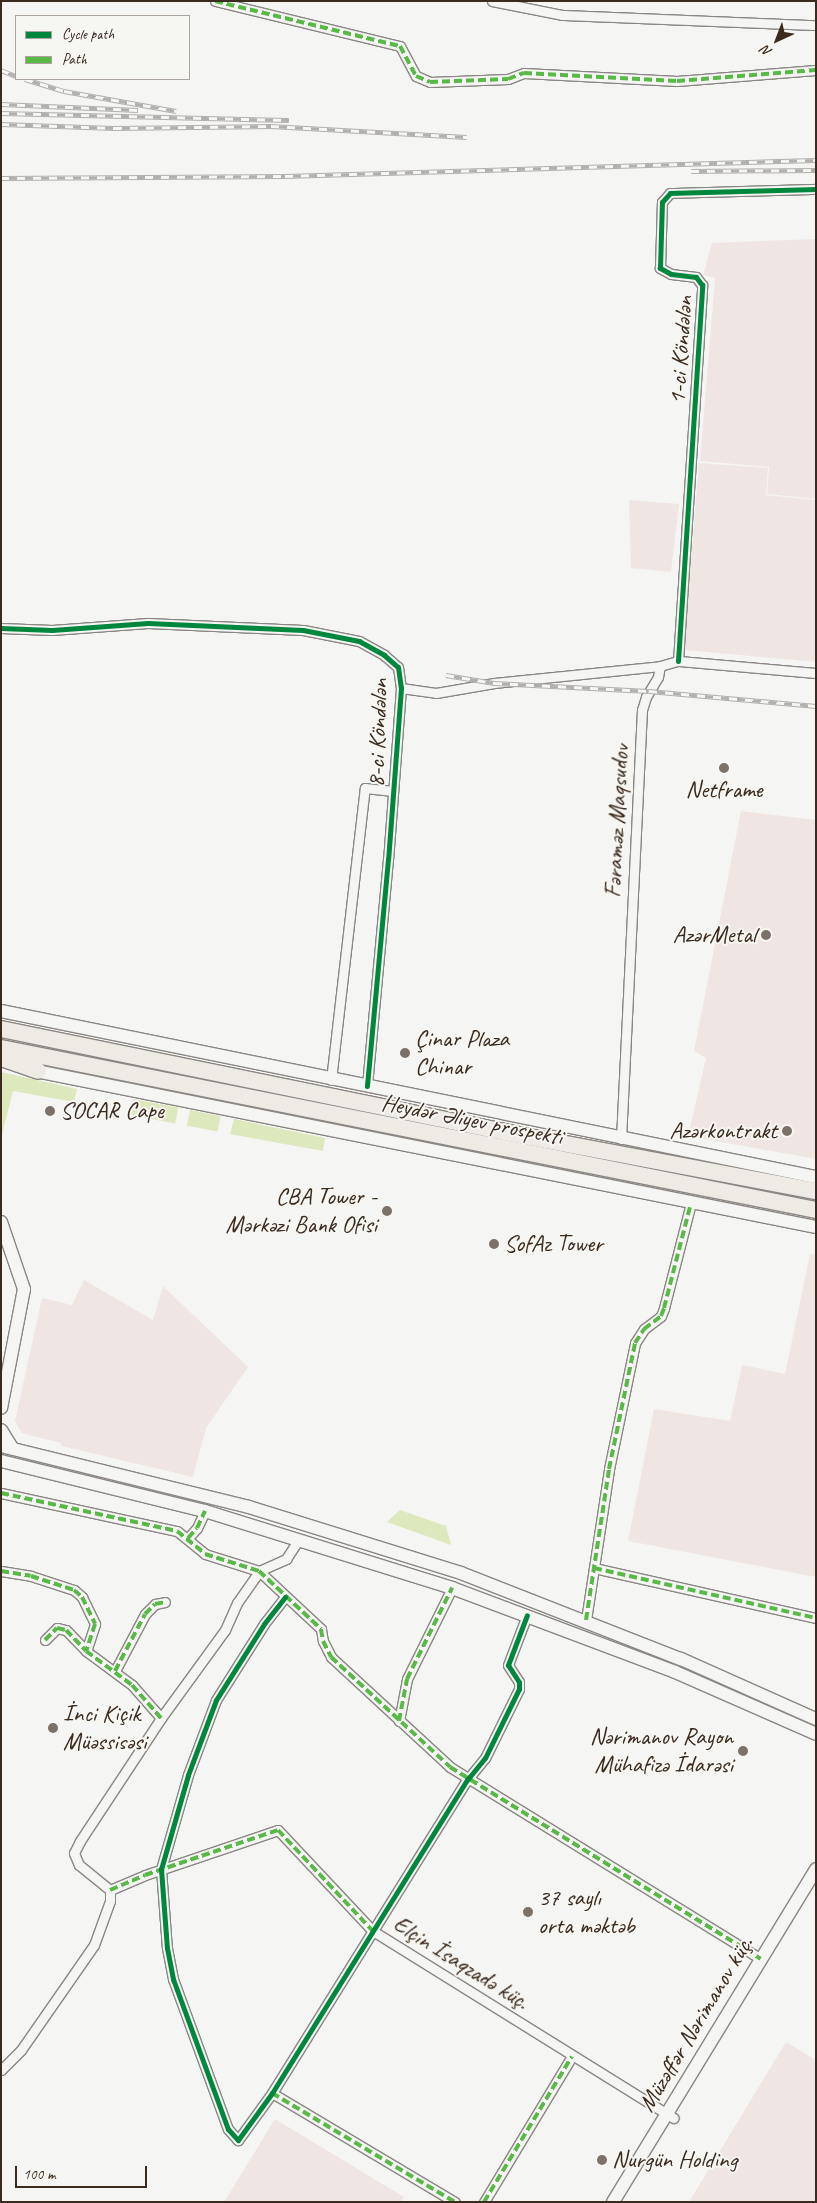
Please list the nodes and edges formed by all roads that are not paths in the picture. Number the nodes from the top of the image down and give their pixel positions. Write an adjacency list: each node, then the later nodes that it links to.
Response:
1 (215, 1): 4 (street)
2 (492, 1): 3 (street)
3 (816, 25)
4 (816, 70)
5 (816, 189): 7 (street, 1-ci Köndələn)
6 (1, 628): 10 (street, 8-ci Köndələn)
7 (678, 661): 8 (street); 9 (street)
8 (660, 666): 10 (street); 22 (street, Fəraməz Maqsudov)
9 (816, 673)
10 (401, 688): 11 (street, 8-ci Köndələn)
11 (393, 791): 20 (street); 21 (street, 8-ci Köndələn)
12 (1, 1011): 20 (main road)
13 (1, 1025): 15 (highway)
14 (1, 1030): 15 (highway, Heydər Əliyev prospekti)
15 (36, 1036): 24 (highway, Heydər Əliyev prospekti)
16 (1, 1048): 26 (highway, Heydər Əliyev prospekti)
17 (1, 1058): 19 (highway)
18 (1, 1064): 19 (main road)
19 (38, 1071): 25 (main road)
20 (330, 1080): 21 (main road)
21 (367, 1086): 22 (main road)
22 (620, 1139): 23 (main road)
23 (816, 1177)
24 (816, 1191)
25 (691, 1203): 28 (main road); 39 (street)
26 (816, 1210)
27 (1, 1222): 29 (main road)
28 (816, 1228)
29 (1, 1408)
30 (1, 1430): 31 (main road)
31 (7, 1448): 33 (main road)
32 (1, 1461): 34 (main road)
33 (78, 1463): 34 (main road); 47 (main road)
34 (75, 1477): 36 (main road)
35 (1, 1493): 37 (street)
36 (205, 1511): 37 (street); 38 (main road)
37 (188, 1538): 41 (street)
38 (299, 1539): 41 (street); 42 (main road)
39 (594, 1568): 46 (street); 47 (street)
40 (1, 1571): 49 (street)
41 (259, 1571): 43 (street); 53 (street)
42 (452, 1588): 45 (main road); 55 (street)
43 (285, 1597): 55 (street); 58 (street)
44 (165, 1602): 51 (street)
45 (527, 1615): 52 (main road); 57 (street)
46 (816, 1618)
47 (586, 1620): 50 (main road)
48 (45, 1640): 49 (street)
49 (86, 1651): 51 (street)
50 (681, 1659): 52 (main road); 54 (main road)
51 (115, 1672): 53 (street)
52 (675, 1672): 56 (main road)
53 (161, 1718): 61 (street)
54 (816, 1719)
55 (399, 1720): 57 (street)
56 (816, 1734)
57 (467, 1780): 62 (street); 63 (street)
58 (161, 1869): 61 (street, Elçin İsaqzadə küç.); 62 (street, Elçin İsaqzadə küç.); 66 (street)
59 (816, 1869): 63 (main road, Müzəffər Nərimanov küç.)
60 (816, 1886): 67 (main road)
61 (110, 1890): 65 (street)
62 (372, 1931): 64 (street, Elçin İsaqzadə küç.); 66 (street)
63 (761, 1959): 67 (main road, Müzəffər Nərimanov küç.)
64 (572, 2056): 67 (street, Elçin İsaqzadə küç.); 69 (street)
65 (1, 2070)
66 (272, 2093): 68 (street)
67 (670, 2116): 70 (main road, Müzəffər Nərimanov küç.); 71 (main road)
68 (455, 2202)
69 (484, 2202)
70 (613, 2202)
71 (622, 2202)

